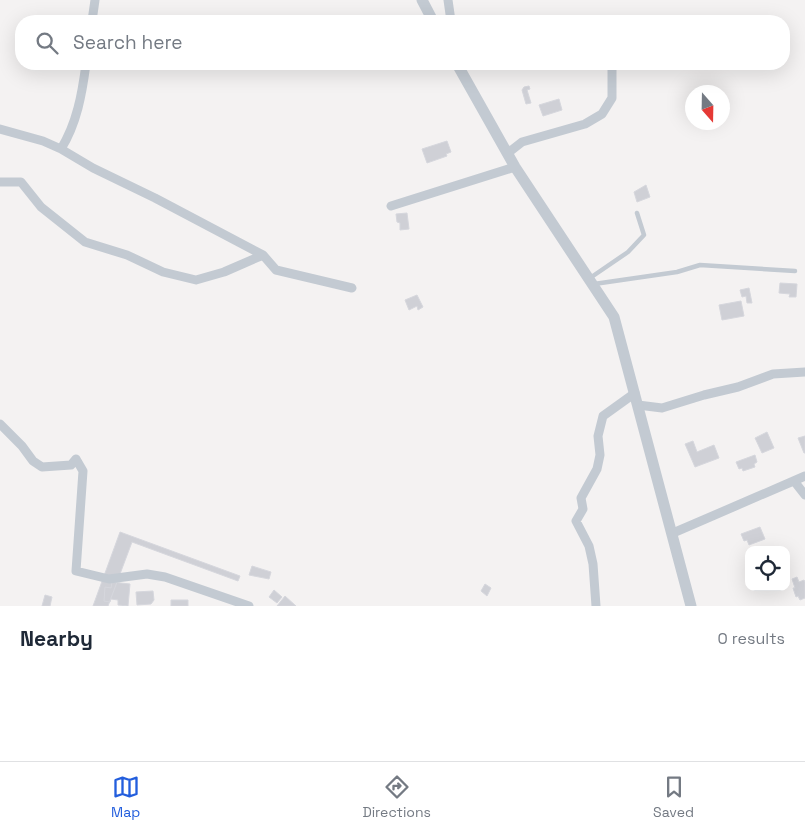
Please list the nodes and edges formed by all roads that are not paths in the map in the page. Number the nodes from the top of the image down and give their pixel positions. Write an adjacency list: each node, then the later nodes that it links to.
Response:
1 (95, 0): 4 (street)
2 (422, 0): 5 (street)
3 (448, 0): 6 (street)
4 (93, 15)
5 (430, 15)
6 (451, 15)
7 (85, 70): 11 (street)
8 (460, 70): 12 (street)
9 (612, 70): 12 (street)
10 (0, 130): 11 (street)
11 (61, 149): 17 (street)
12 (508, 152): 13 (street)
13 (515, 167): 15 (street); 19 (street)
14 (0, 182): 17 (street)
15 (391, 206)
16 (638, 213): 19 (lane)
17 (263, 256): 20 (street)
18 (795, 270): 19 (lane)
19 (591, 282): 22 (street)
20 (352, 288)
21 (805, 372): 23 (street)
22 (635, 393): 23 (street); 30 (street)
23 (638, 405): 28 (street)
24 (0, 424): 29 (street)
25 (805, 476): 26 (street)
26 (794, 480): 27 (street); 28 (street)
27 (805, 495)
28 (673, 533): 31 (street)
29 (249, 606)
30 (596, 606)
31 (691, 606)

